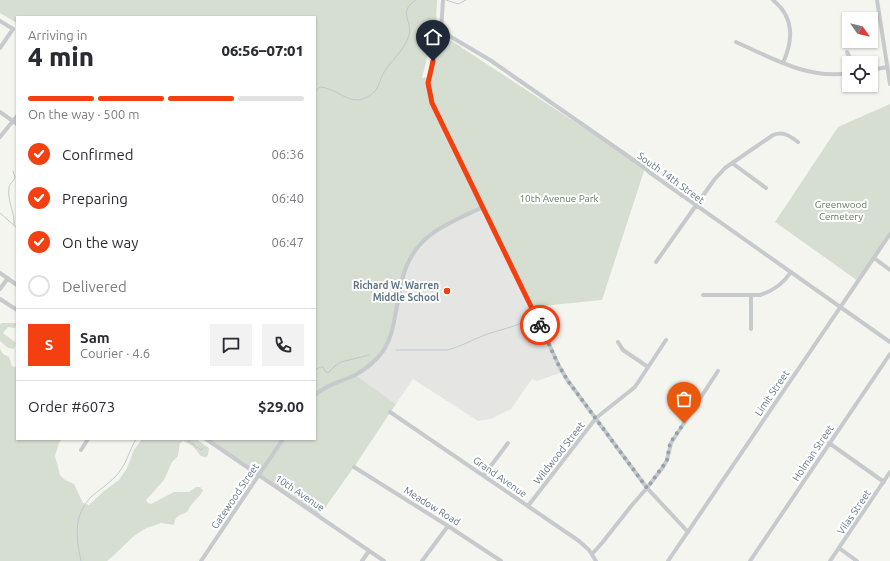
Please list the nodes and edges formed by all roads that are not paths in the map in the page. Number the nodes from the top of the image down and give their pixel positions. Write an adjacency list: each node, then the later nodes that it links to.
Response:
1 (443, 0): 5 (street)
2 (773, 0): 10 (street)
3 (877, 0): 11 (street)
4 (0, 21): 7 (street)
5 (441, 31): 21 (street, South 14th Street); 22 (street)
6 (736, 42): 10 (street)
7 (0, 48)
8 (847, 52): 9 (street)
9 (849, 56)
10 (783, 63): 13 (street)
11 (887, 67): 12 (street); 14 (street)
12 (878, 69)
13 (842, 73)
14 (890, 84)
15 (0, 112): 16 (street)
16 (15, 123): 17 (street)
17 (0, 136)
18 (798, 142): 19 (street)
19 (732, 164): 20 (street); 21 (street)
20 (766, 188)
21 (696, 206): 25 (street); 27 (street, South 14th Street)
22 (483, 208): 44 (street); 46 (street)
23 (890, 234): 24 (street, Limit Street)
24 (874, 258): 26 (street); 35 (street, Limit Street)
25 (656, 262)
26 (890, 270)
27 (791, 272): 33 (street); 35 (street, South 14th Street)
28 (0, 273): 29 (street)
29 (8, 278): 30 (street); 31 (street)
30 (16, 283)
31 (0, 289)
32 (703, 295): 33 (street)
33 (751, 296): 37 (street)
34 (0, 299): 36 (street)
35 (840, 306): 40 (street, South 14th Street); 61 (street, Limit Street)
36 (16, 309)
37 (751, 329)
38 (666, 340): 42 (street, Wildwood Street)
39 (618, 342): 42 (street)
40 (890, 342)
41 (890, 354): 51 (street, Holman Street)
42 (648, 367): 46 (street, Wildwood Street)
43 (718, 371): 58 (street)
44 (316, 394)
45 (390, 412): 56 (street, Grand Avenue)
46 (596, 418): 58 (street); 59 (street, Wildwood Street)
47 (87, 440): 52 (street)
48 (208, 440): 55 (street, 10th Avenue)
49 (282, 440): 55 (street, Gatewood Street)
50 (508, 443): 56 (street)
51 (829, 443): 57 (street); 72 (street, Holman Street)
52 (81, 450)
53 (354, 467): 60 (street, Meadow Road)
54 (890, 472): 57 (street, Vilas Street)
55 (259, 474): 63 (street, 10th Avenue); 65 (street, Gatewood Street)
56 (484, 475): 59 (street, Grand Avenue)
57 (884, 482): 62 (street, Vilas Street)
58 (647, 488): 61 (street); 64 (street)
59 (528, 506): 64 (street, Grand Avenue)
60 (448, 526): 68 (street); 69 (street, Meadow Road)
61 (688, 532): 71 (street, Limit Street)
62 (839, 548): 73 (street, Vilas Street); 74 (street)
63 (369, 551): 66 (street); 67 (street, 10th Avenue)
64 (592, 554): 70 (street, Grand Avenue)
65 (201, 561)
66 (362, 561)
67 (384, 561)
68 (422, 561)
69 (501, 561)
70 (596, 561)
71 (668, 561)
72 (750, 561)
73 (830, 561)
74 (857, 561)

